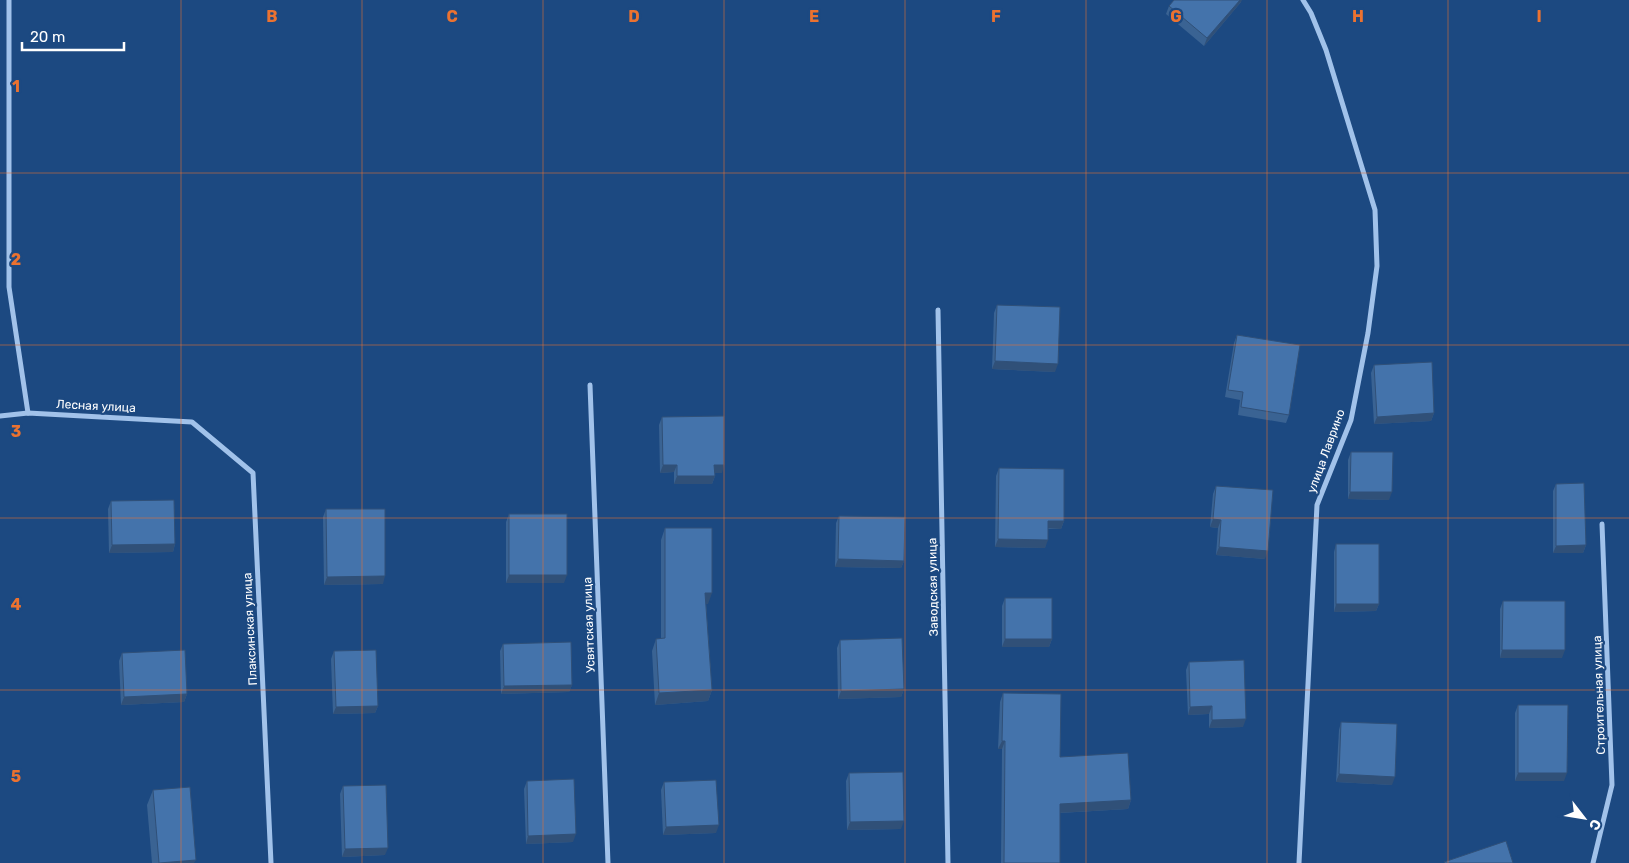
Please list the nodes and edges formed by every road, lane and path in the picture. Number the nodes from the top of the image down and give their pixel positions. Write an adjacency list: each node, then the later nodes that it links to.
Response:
1 (9, 0): 5 (street)
2 (1302, 0): 12 (street, улица Лаврино)
3 (938, 310): 11 (street, Заводская улица)
4 (590, 385): 10 (street, Усвятская улица)
5 (28, 412): 6 (street, Лесная улица); 7 (street, Лесная улица)
6 (0, 416)
7 (192, 422): 9 (street, Плаксинская улица)
8 (1602, 524): 13 (street, Строительная улица)
9 (271, 863)
10 (608, 863)
11 (948, 863)
12 (1299, 863)
13 (1593, 863)

